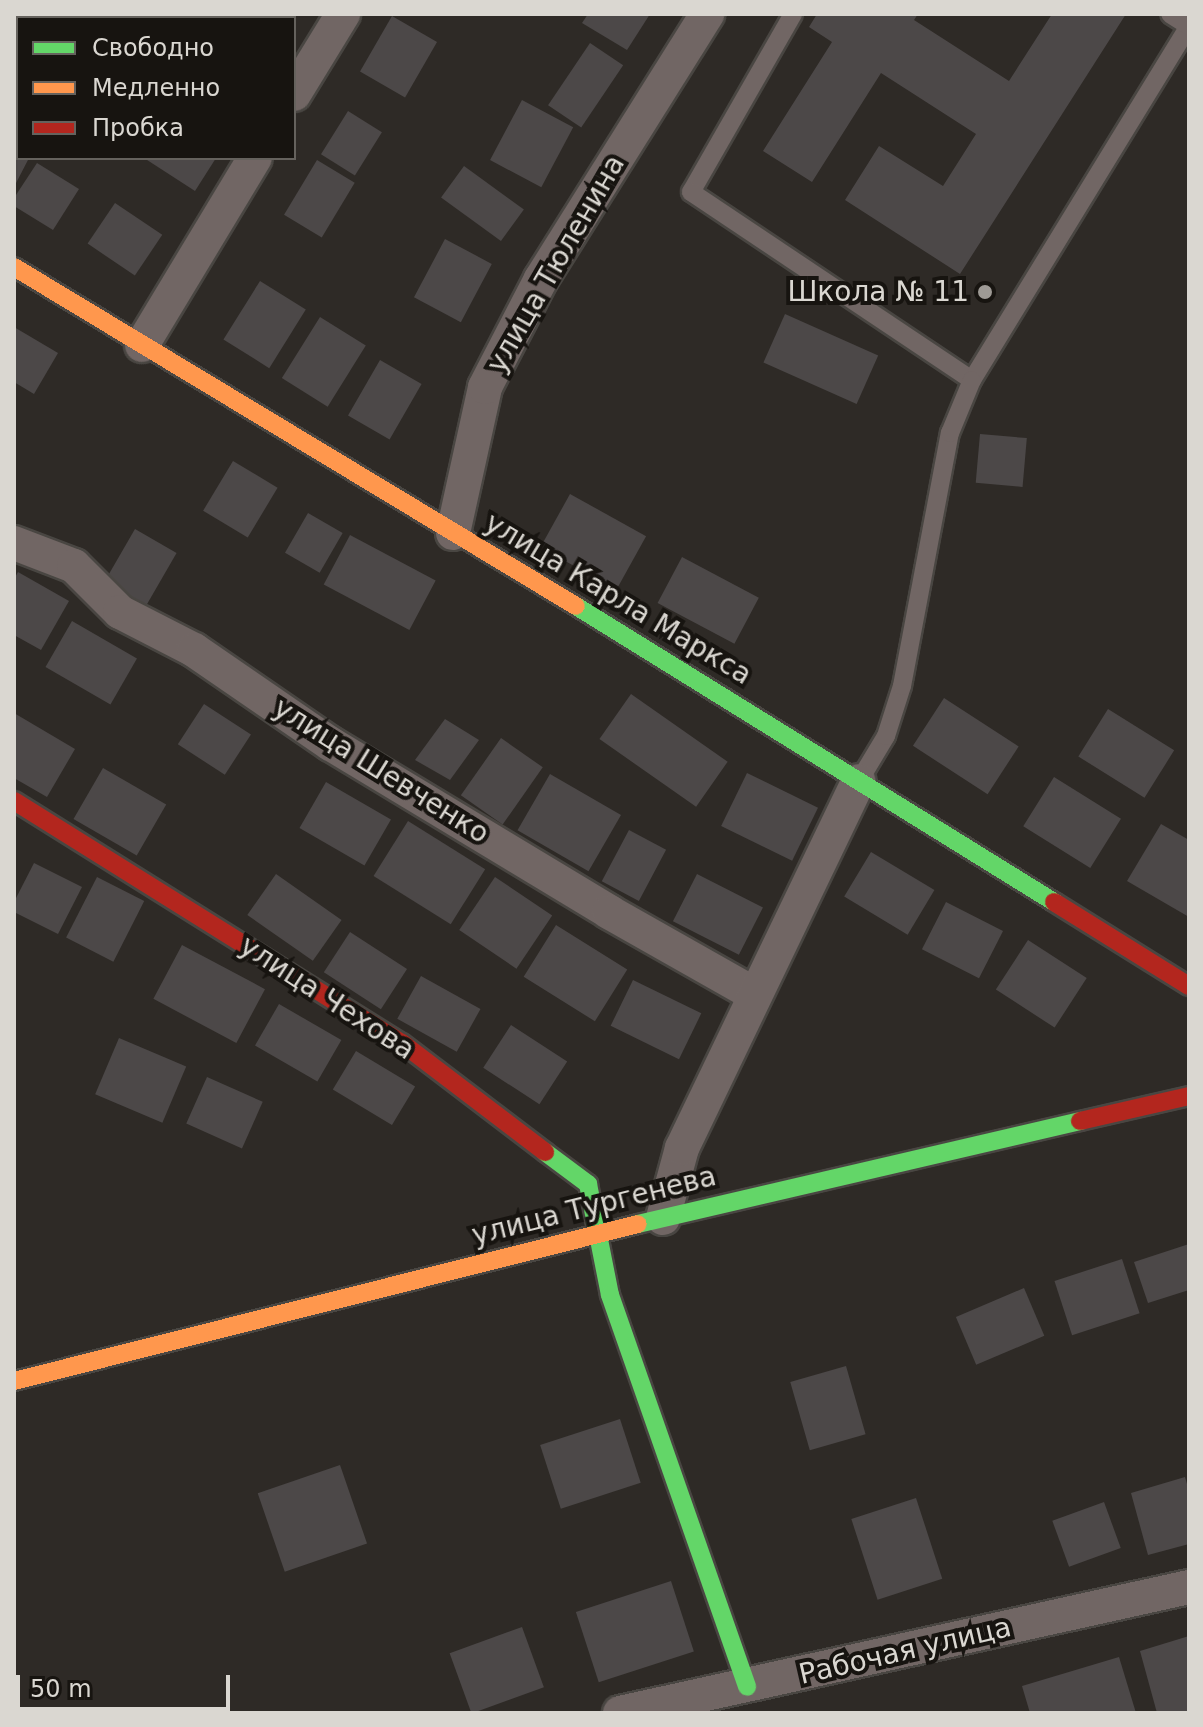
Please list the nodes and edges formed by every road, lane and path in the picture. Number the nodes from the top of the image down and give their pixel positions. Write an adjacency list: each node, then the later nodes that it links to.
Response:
1 (343, 14): 5 (street)
2 (707, 14): 10 (street, улица Тюленина)
3 (793, 14): 9 (lane)
4 (1170, 14): 9 (lane)
5 (296, 91)
6 (254, 160): 8 (street)
7 (14, 267): 8 (street, улица Карла Маркса)
8 (142, 345): 10 (street, улица Карла Маркса)
9 (972, 380): 12 (lane)
10 (453, 533): 12 (street, улица Карла Маркса)
11 (14, 543): 15 (street, улица Шевченко)
12 (859, 781): 14 (street, улица Карла Маркса); 15 (street)
13 (14, 801): 18 (street, улица Чехова)
14 (1189, 986)
15 (754, 994): 17 (street)
16 (1189, 1096): 17 (street, улица Тургенева)
17 (663, 1218): 18 (street, улица Тургенева)
18 (598, 1233): 19 (street, улица Тургенева); 21 (street, улица Чехова)
19 (14, 1381)
20 (1189, 1587): 21 (street, Рабочая улица)
21 (747, 1687): 22 (street, Рабочая улица)
22 (620, 1713)

